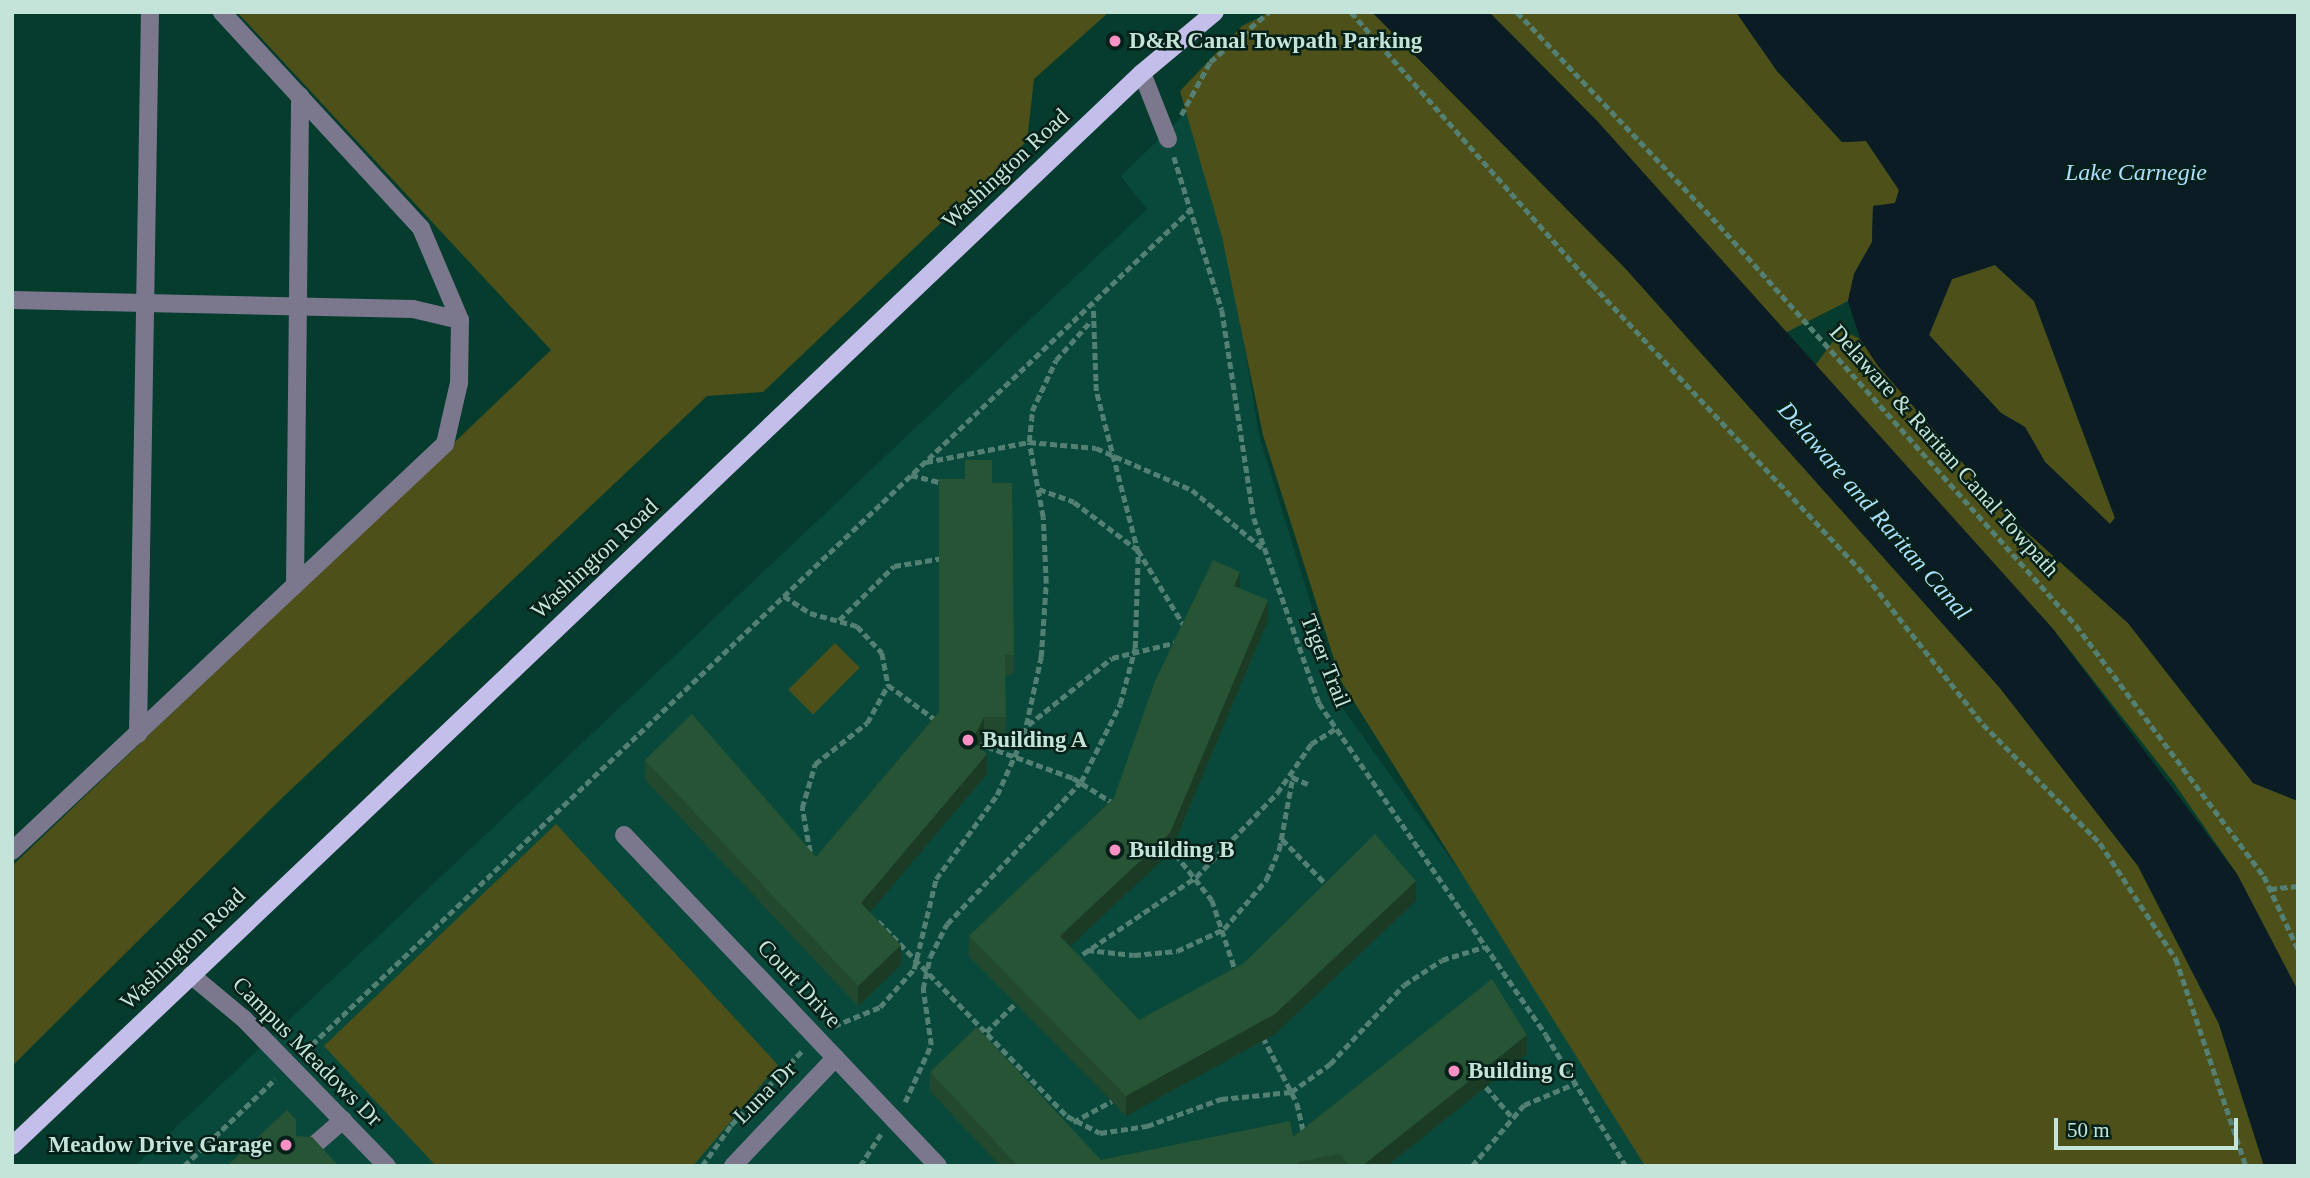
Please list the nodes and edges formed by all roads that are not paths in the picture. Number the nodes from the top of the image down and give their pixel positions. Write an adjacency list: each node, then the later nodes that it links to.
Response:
1 (150, 12): 8 (street)
2 (222, 12): 5 (street)
3 (1215, 12): 4 (main road, Washington Road)
4 (1142, 73): 6 (street); 15 (main road, Washington Road)
5 (299, 96): 9 (street); 10 (street)
6 (1168, 139)
7 (12, 300): 8 (street)
8 (145, 303): 9 (street); 12 (street)
9 (299, 307): 10 (street); 11 (street)
10 (460, 320): 11 (street)
11 (295, 585): 12 (street)
12 (138, 734): 14 (street)
13 (624, 835): 16 (street, Court Drive)
14 (12, 851)
15 (191, 975): 17 (street, Campus Meadows Dr); 18 (main road, Washington Road)
16 (835, 1058): 21 (street, Luna Dr); 22 (street, Court Drive)
17 (343, 1120): 19 (street); 20 (street, Campus Meadows Dr)
18 (12, 1146)
19 (304, 1154)
20 (387, 1166)
21 (733, 1166)
22 (938, 1166)

